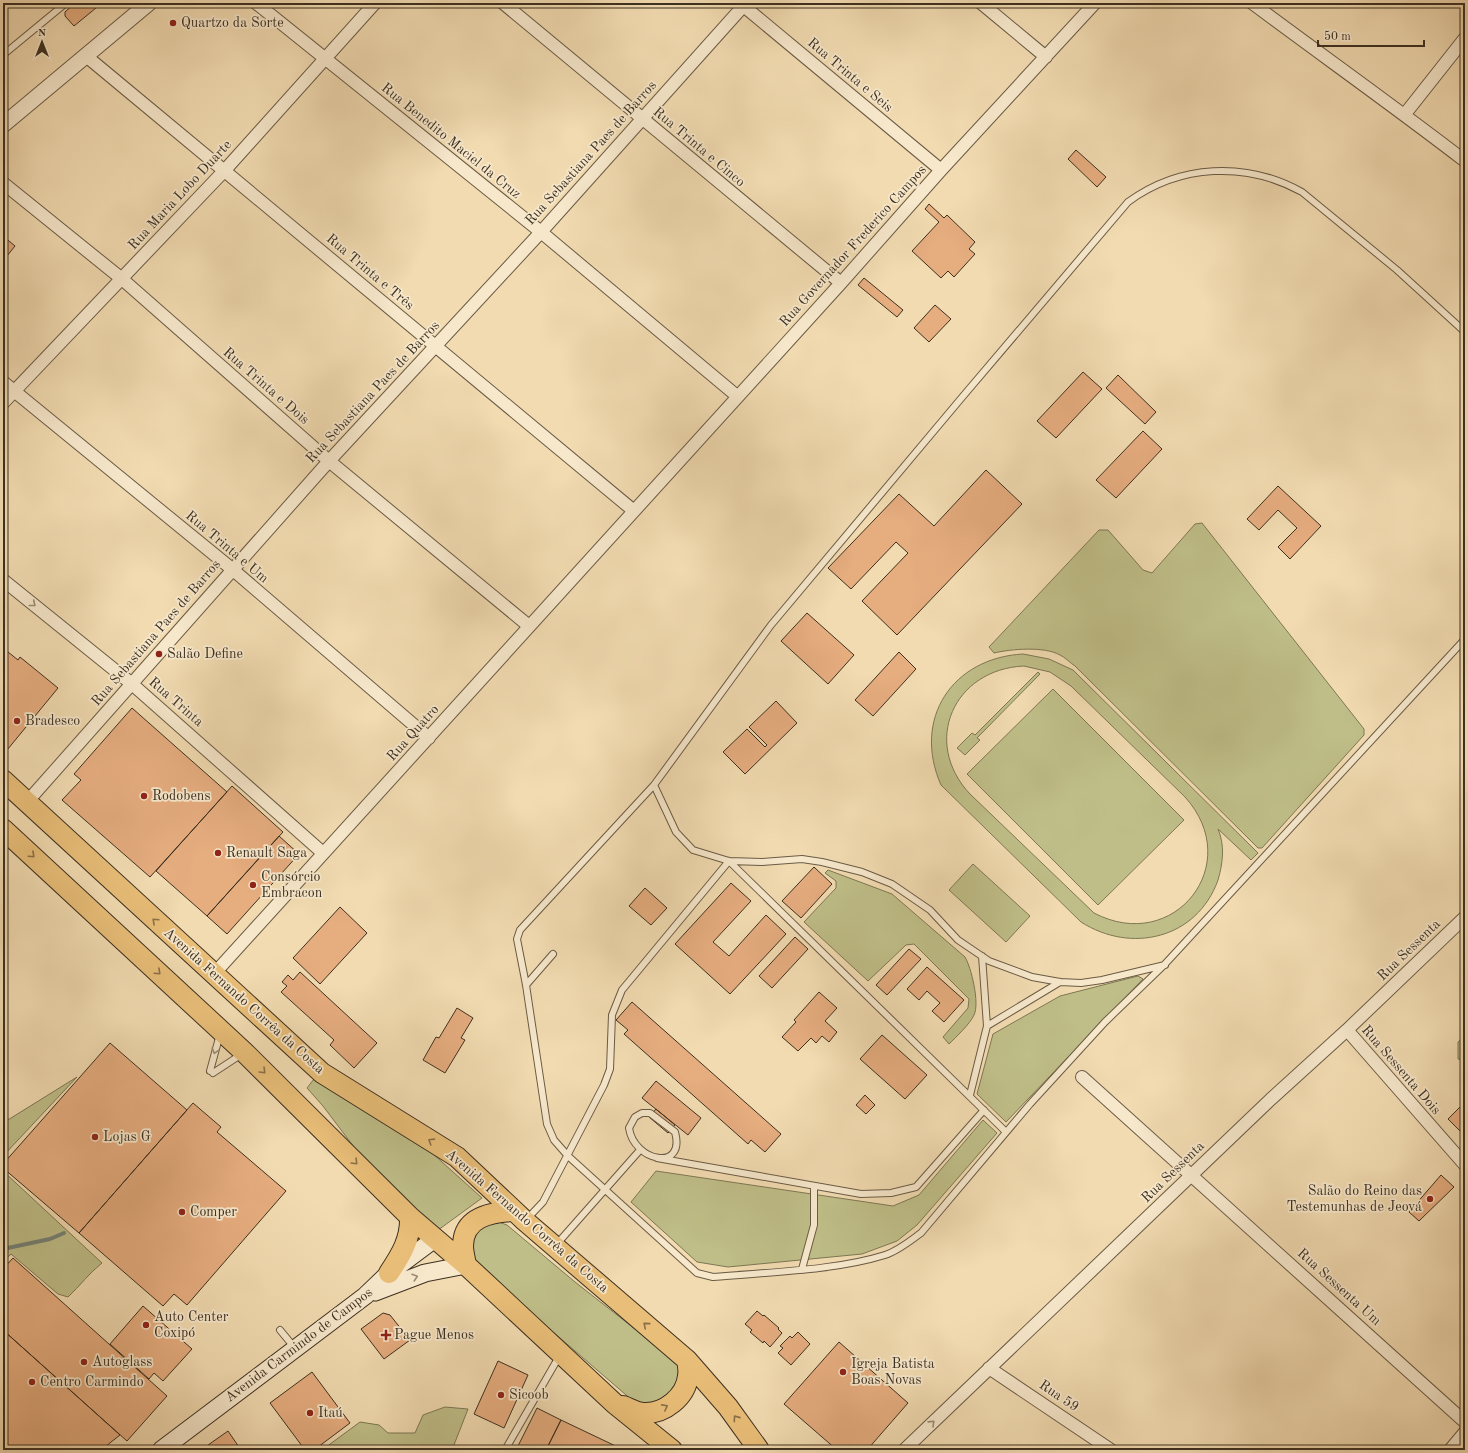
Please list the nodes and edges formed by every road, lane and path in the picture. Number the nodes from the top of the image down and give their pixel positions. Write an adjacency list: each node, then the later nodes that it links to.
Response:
1 (66, 3): 11 (lane)
2 (149, 3): 12 (street)
3 (256, 3): 14 (street, Rua Benedito Maciel da Cruz)
4 (375, 3): 14 (street, Rua Maria Lobo Duarte)
5 (503, 3): 16 (street, Rua Trinta e Cinco)
6 (981, 3): 13 (street)
7 (1095, 3): 13 (street, Rua Governador Frederico Campos)
8 (1252, 3): 15 (street)
9 (744, 4): 16 (street, Rua Sebastiana Paes de Barros); 20 (street, Rua Trinta e Seis)
10 (1465, 38): 15 (street)
11 (3, 55)
12 (86, 56): 17 (street); 19 (street, Rua Trinta e Três)
13 (1046, 57): 20 (street, Rua Governador Frederico Campos)
14 (326, 58): 19 (street, Rua Maria Lobo Duarte); 22 (street, Rua Benedito Maciel da Cruz)
15 (1405, 114): 18 (street)
16 (642, 119): 22 (street, Rua Sebastiana Paes de Barros); 24 (street, Rua Trinta e Cinco)
17 (3, 125)
18 (1465, 161)
19 (225, 170): 23 (street, Rua Maria Lobo Duarte); 26 (street, Rua Trinta e Três)
20 (941, 170): 24 (street, Rua Governador Frederico Campos)
21 (3, 183): 23 (street, Rua Trinta e Dois)
22 (541, 232): 26 (street, Rua Sebastiana Paes de Barros); 29 (street, Rua Benedito Maciel da Cruz)
23 (122, 279): 28 (street, Rua Maria Lobo Duarte); 31 (street, Rua Trinta e Dois)
24 (840, 283): 29 (street, Rua Governador Frederico Campos)
25 (1465, 332): 40 (lane)
26 (435, 346): 31 (street, Rua Sebastiana Paes de Barros); 32 (street, Rua Trinta e Três)
27 (3, 382): 28 (street, Rua Trinta e Um)
28 (14, 393): 30 (street, Rua Maria Lobo Duarte); 33 (street, Rua Trinta e Um)
29 (737, 396): 32 (street, Rua Governador Frederico Campos)
30 (3, 403)
31 (329, 461): 33 (street, Rua Sebastiana Paes de Barros); 35 (street, Rua Trinta e Dois)
32 (634, 511): 35 (street, Rua Quatro)
33 (232, 569): 37 (street, Rua Sebastiana Paes de Barros); 38 (street, Rua Trinta e Um)
34 (3, 580): 37 (street, Rua Trinta, one-way to 37)
35 (529, 626): 38 (street, Rua Quatro)
36 (1465, 639): 48 (lane)
37 (132, 684): 41 (street, Rua Sebastiana Paes de Barros); 43 (street, Rua Trinta)
38 (429, 738): 43 (street, Rua Quatro)
39 (3, 780): 41 (highway, Avenida Fernando Corrêa da Costa)
40 (654, 785): 44 (lane); 51 (lane)
41 (28, 802): 49 (highway, Avenida Fernando Corrêa da Costa, one-way to 41)
42 (3, 829): 54 (highway, one-way to 54)
43 (323, 853): 49 (street, Rua Quatro)
44 (729, 861): 47 (lane); 57 (lane); 61 (lane)
45 (1465, 917): 53 (street, Rua Sessenta)
46 (553, 954): 51 (lane)
47 (982, 956): 50 (lane); 52 (lane)
48 (1165, 964): 50 (lane); 59 (lane)
49 (213, 975): 67 (highway, Avenida Fernando Corrêa da Costa, one-way to 49)
50 (1060, 982): 52 (lane)
51 (526, 985): 61 (lane)
52 (986, 1026): 57 (lane)
53 (1347, 1030): 63 (street, Rua Sessenta Dois); 64 (street, Rua Sessenta)
54 (221, 1031): 55 (highway); 55 (lane, one-way to 55)
55 (244, 1052): 68 (highway, one-way to 68)
56 (1082, 1077): 64 (street, Rua Sessenta Um)
57 (970, 1096): 58 (lane)
58 (984, 1110): 59 (lane); 65 (lane)
59 (1006, 1132): 73 (lane)
60 (640, 1150): 62 (lane); 62 (lane); 66 (lane)
61 (568, 1156): 66 (lane); 67 (lane)
62 (657, 1158): 65 (lane)
63 (1465, 1165)
64 (1192, 1175): 80 (street, Rua Sessenta); 82 (street, Rua Sessenta Um)
65 (814, 1186): 73 (lane)
66 (606, 1190): 71 (lane); 73 (lane)
67 (519, 1216): 69 (highway); 71 (highway, Avenida Fernando Corrêa da Costa)
68 (410, 1217): 70 (highway); 74 (highway)
69 (476, 1219): 70 (highway); 72 (highway)
70 (436, 1238): 72 (highway); 74 (main road, Avenida Carmindo de Campos)
71 (555, 1247): 79 (highway, Avenida Fernando Corrêa da Costa, one-way to 71)
72 (466, 1265): 75 (main road, one-way to 72); 78 (highway)
73 (802, 1269)
74 (389, 1273): 75 (main road, Avenida Carmindo de Campos)
75 (365, 1296): 77 (main road, Avenida Carmindo de Campos)
76 (280, 1330): 77 (lane)
77 (295, 1349): 84 (main road, Avenida Carmindo de Campos)
78 (561, 1354): 81 (highway); 85 (lane)
79 (688, 1360): 81 (highway, one-way to 79); 87 (highway, Avenida Fernando Corrêa da Costa, one-way to 79)
80 (989, 1368): 88 (street, Rua Sessenta, one-way to 80); 89 (street, Rua 59)
81 (615, 1404): 86 (highway)
82 (1465, 1422)
83 (1465, 1432): 90 (street)
84 (160, 1450)
85 (505, 1450)
86 (672, 1450)
87 (759, 1450)
88 (904, 1450)
89 (1111, 1450)
90 (1450, 1450)

